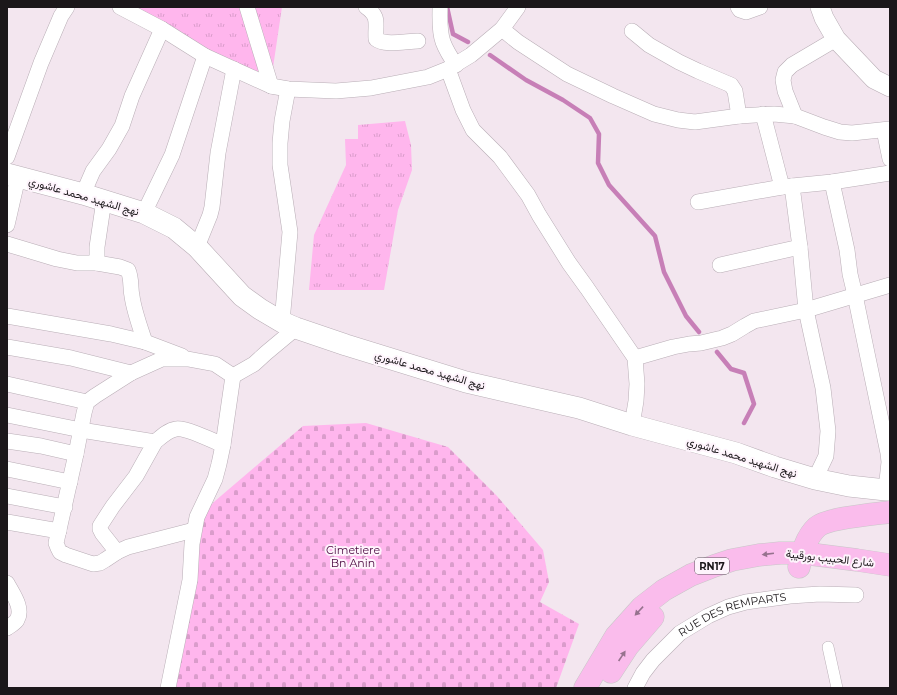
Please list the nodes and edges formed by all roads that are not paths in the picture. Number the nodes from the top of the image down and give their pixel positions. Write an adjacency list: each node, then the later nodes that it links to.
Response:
1 (67, 7): 25 (street)
2 (120, 7): 10 (street)
3 (247, 7): 18 (street)
4 (367, 7): 14 (street)
5 (440, 7): 16 (street)
6 (518, 7): 11 (street)
7 (738, 7): 8 (street)
8 (760, 7)
9 (820, 7): 13 (street)
10 (162, 29): 15 (street); 31 (street)
11 (502, 29): 16 (street); 22 (street)
12 (632, 31): 22 (street)
13 (836, 39): 19 (street); 23 (street)
14 (418, 42)
15 (205, 56): 17 (street); 34 (street)
16 (452, 67): 20 (street); 48 (street)
17 (234, 69): 18 (street); 37 (street)
18 (271, 86): 20 (street)
19 (890, 87)
20 (288, 89): 45 (street)
21 (763, 114): 22 (street); 23 (street); 30 (street)
22 (739, 116)
23 (795, 116): 24 (street)
24 (887, 129): 26 (street)
25 (7, 157)
26 (890, 159)
27 (890, 173): 29 (street)
28 (12, 176): 31 (main road, نهج الشهيد محمد عاشوري); 35 (street)
29 (832, 182): 30 (street); 42 (street)
30 (787, 186): 33 (street); 38 (street)
31 (83, 194): 32 (main road, نهج الشهيد محمد عاشوري)
32 (104, 200): 34 (main road, نهج الشهيد محمد عاشوري); 39 (street)
33 (698, 202)
34 (144, 212): 37 (main road, نهج الشهيد محمد عاشوري)
35 (7, 225)
36 (7, 244): 39 (street)
37 (196, 247): 45 (main road, نهج الشهيد محمد عاشوري)
38 (800, 247): 40 (street); 43 (street)
39 (97, 263): 46 (street)
40 (720, 266)
41 (890, 285): 42 (street)
42 (856, 295): 43 (street); 64 (street)
43 (806, 310): 48 (street); 62 (street)
44 (7, 316): 46 (street)
45 (289, 325): 51 (street); 55 (main road, نهج الشهيد محمد عاشوري)
46 (145, 342): 49 (street)
47 (7, 347): 50 (street)
48 (635, 358): 55 (street)
49 (188, 359): 50 (street); 51 (street)
50 (131, 373): 53 (street)
51 (234, 376): 59 (street)
52 (7, 384): 53 (street)
53 (88, 402): 56 (street)
54 (7, 414): 56 (street)
55 (632, 425): 62 (main road, نهج الشهيد محمد عاشوري)
56 (81, 430): 58 (street); 60 (street)
57 (7, 441): 60 (street)
58 (155, 442): 59 (street); 71 (street)
59 (223, 445): 69 (street)
60 (76, 454): 63 (street)
61 (7, 469): 63 (street)
62 (815, 479): 64 (main road, نهج الشهيد محمد عاشوري)
63 (70, 482): 66 (street)
64 (888, 490)
65 (7, 496): 66 (street)
66 (65, 507): 70 (street)
67 (890, 512): 72 (main road)
68 (7, 522): 70 (street)
69 (194, 530): 71 (street); 79 (street)
70 (59, 531): 71 (street)
71 (117, 552)
72 (800, 560): 73 (main road, شارع الحبيب بورقيبة / RN17); 74 (main road, شارع الحبيب بورقيبة / RN17); 80 (main road, شارع الحبيب بورقيبة / RN17, one-way to 80); 81 (main road, شارع الحبيب بورقيبة / RN17, one-way to 72)
73 (890, 565)
74 (890, 579)
75 (7, 583): 77 (street)
76 (856, 594): 82 (street, RUE DES REMPARTS)
77 (7, 628)
78 (828, 647): 83 (street)
79 (168, 688)
80 (585, 688)
81 (600, 688)
82 (635, 688)
83 (837, 688)

